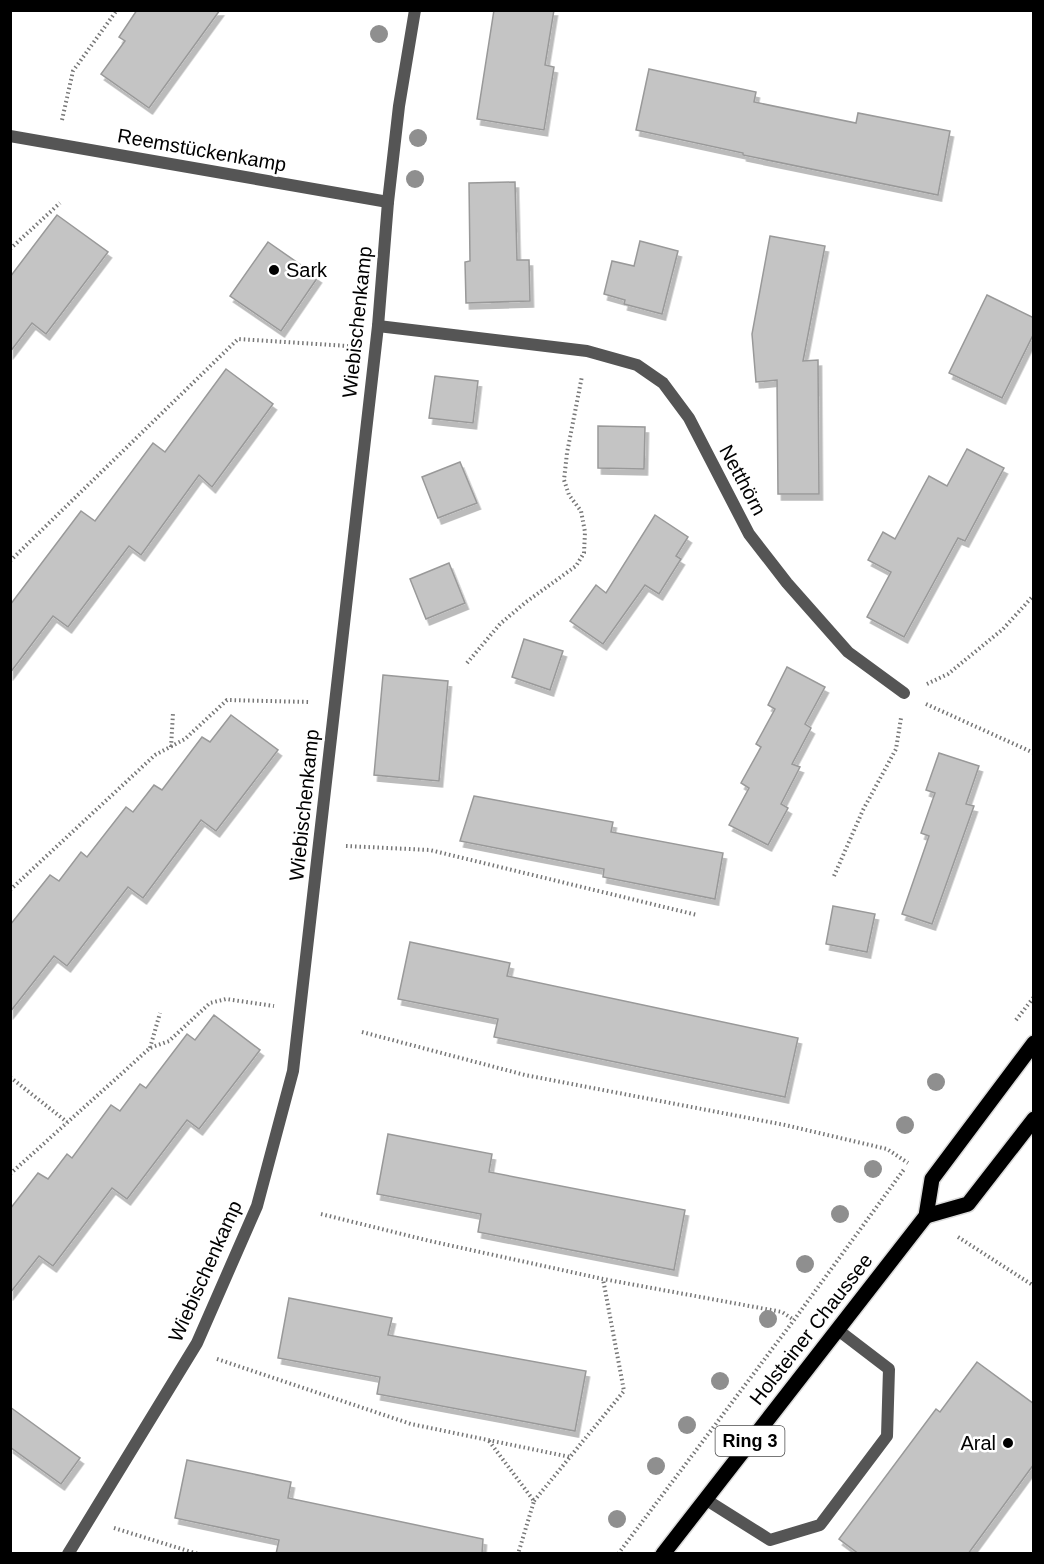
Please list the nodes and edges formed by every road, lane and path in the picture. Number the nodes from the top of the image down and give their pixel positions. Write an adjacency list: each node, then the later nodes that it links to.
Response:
1 (117, 10): 4 (path)
2 (415, 10): 5 (street, Wiebischenkamp)
3 (10, 136): 4 (street, Reemstückenkamp)
4 (57, 145): 5 (street, Reemstückenkamp)
5 (388, 202): 8 (street, Wiebischenkamp)
6 (60, 203): 7 (path)
7 (10, 249)
8 (378, 326): 10 (street, Netthörn); 46 (street, Wiebischenkamp)
9 (351, 346): 11 (path)
10 (587, 351): 13 (path); 14 (street, Netthörn)
11 (10, 561)
12 (1034, 595): 14 (path)
13 (467, 663)
14 (904, 693): 18 (path); 20 (path)
15 (311, 702): 17 (path)
16 (172, 713): 17 (path)
17 (171, 747): 21 (path)
18 (1034, 753)
19 (345, 846): 22 (path)
20 (834, 876)
21 (10, 890)
22 (697, 915)
23 (1034, 997): 26 (path)
24 (282, 1008): 29 (path)
25 (160, 1012): 29 (path)
26 (1016, 1020)
27 (362, 1032): 38 (path)
28 (1034, 1043): 35 (main road, Holsteiner Chaussee / Ring 3)
29 (150, 1048): 32 (path)
30 (10, 1077): 32 (path)
31 (1034, 1119): 35 (main road)
32 (67, 1122): 33 (path)
33 (10, 1174)
34 (321, 1214): 36 (path)
35 (926, 1216): 37 (path); 39 (main road, Holsteiner Chaussee / Ring 3)
36 (603, 1280): 38 (path); 42 (path)
37 (1034, 1286)
38 (794, 1320): 49 (path)
39 (838, 1330): 43 (main road, Holsteiner Chaussee / Ring 3); 43 (street)
40 (216, 1358): 41 (path)
41 (489, 1440): 42 (path); 44 (path)
42 (570, 1457): 44 (path)
43 (705, 1499): 50 (main road, Holsteiner Chaussee / Ring 3)
44 (534, 1501): 48 (path)
45 (113, 1528): 47 (path)
46 (68, 1554)
47 (198, 1554)
48 (518, 1554)
49 (618, 1554)
50 (663, 1554)

